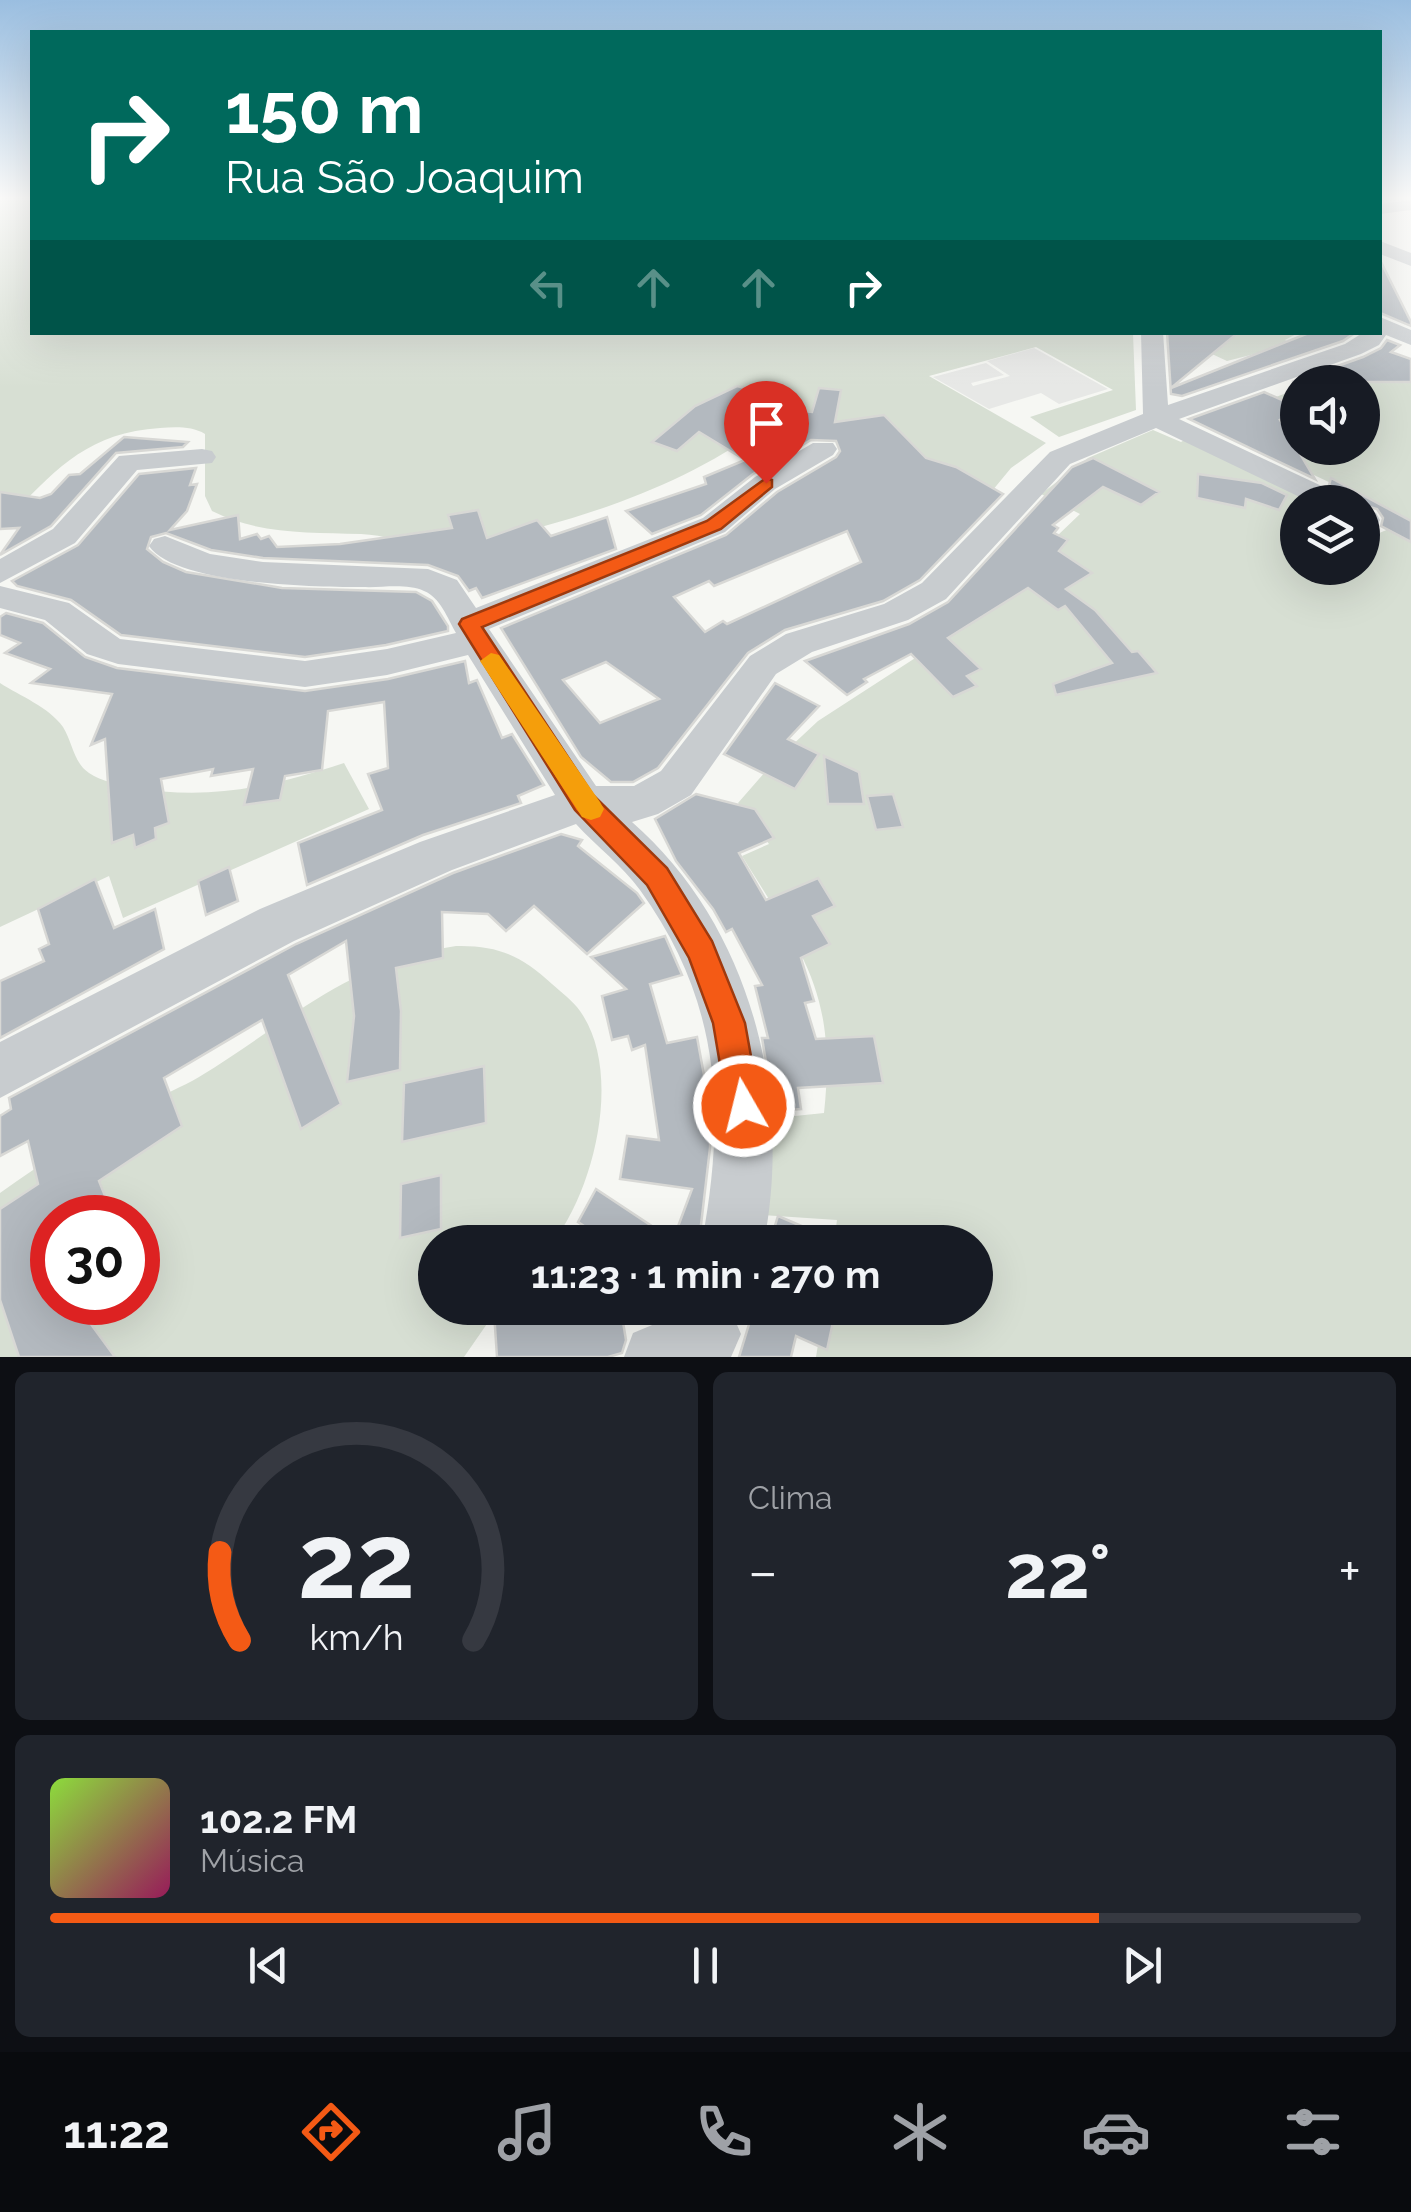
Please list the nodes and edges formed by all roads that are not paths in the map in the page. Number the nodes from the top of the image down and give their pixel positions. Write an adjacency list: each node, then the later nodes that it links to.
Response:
1 (1152, 335): 3 (street)
2 (1371, 335): 3 (street)
3 (1156, 418): 6 (street); 11 (street)
4 (822, 449): 10 (street)
5 (202, 456): 8 (street)
6 (1298, 485)
7 (165, 546): 10 (street)
8 (0, 573)
9 (0, 597): 10 (street)
10 (473, 632): 11 (street)
11 (584, 802): 12 (street); 13 (street)
12 (0, 1071)
13 (738, 1225)

